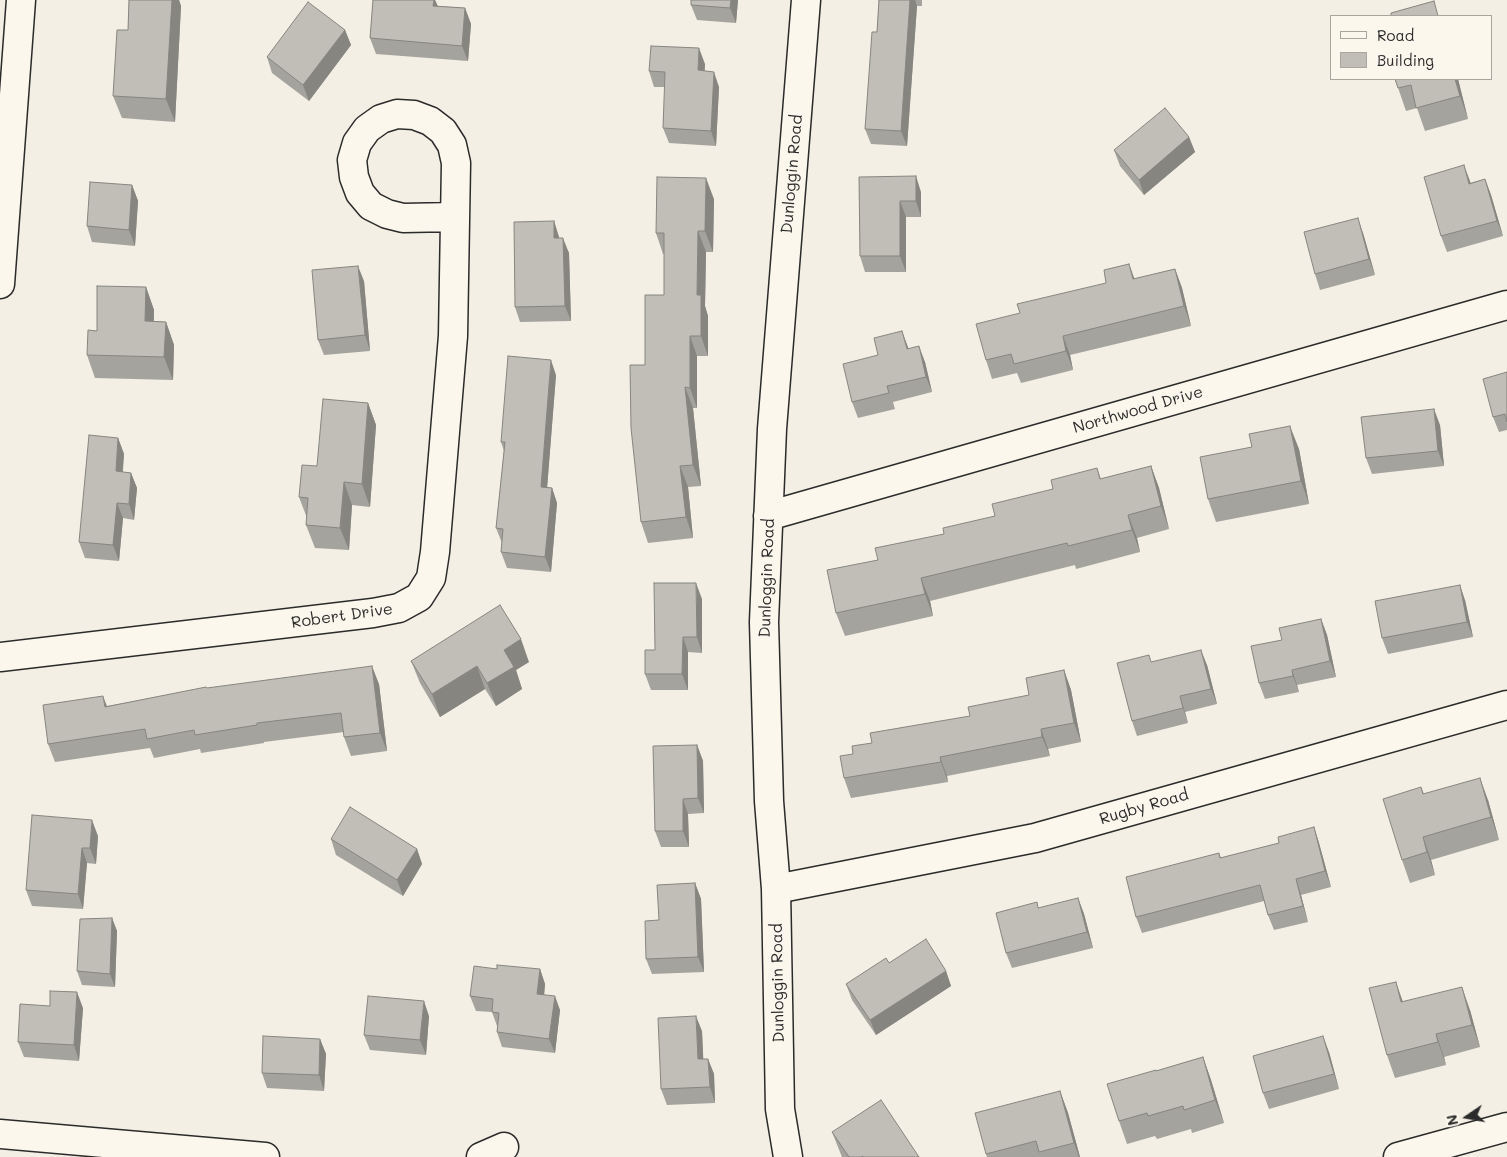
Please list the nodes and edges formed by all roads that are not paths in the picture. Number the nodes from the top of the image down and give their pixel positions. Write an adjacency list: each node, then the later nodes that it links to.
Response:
1 (21, 0): 4 (street)
2 (806, 0): 6 (street, Dunloggin Road)
3 (454, 217): 7 (street, Robert Drive)
4 (0, 284)
5 (1507, 304): 6 (street, Northwood Drive)
6 (768, 516): 9 (street, Dunloggin Road)
7 (0, 657)
8 (1507, 705): 9 (street, Rugby Road)
9 (776, 889): 13 (street, Dunloggin Road)
10 (1507, 1127): 14 (street)
11 (0, 1134): 12 (street)
12 (265, 1157)
13 (788, 1157)
14 (1398, 1157)

